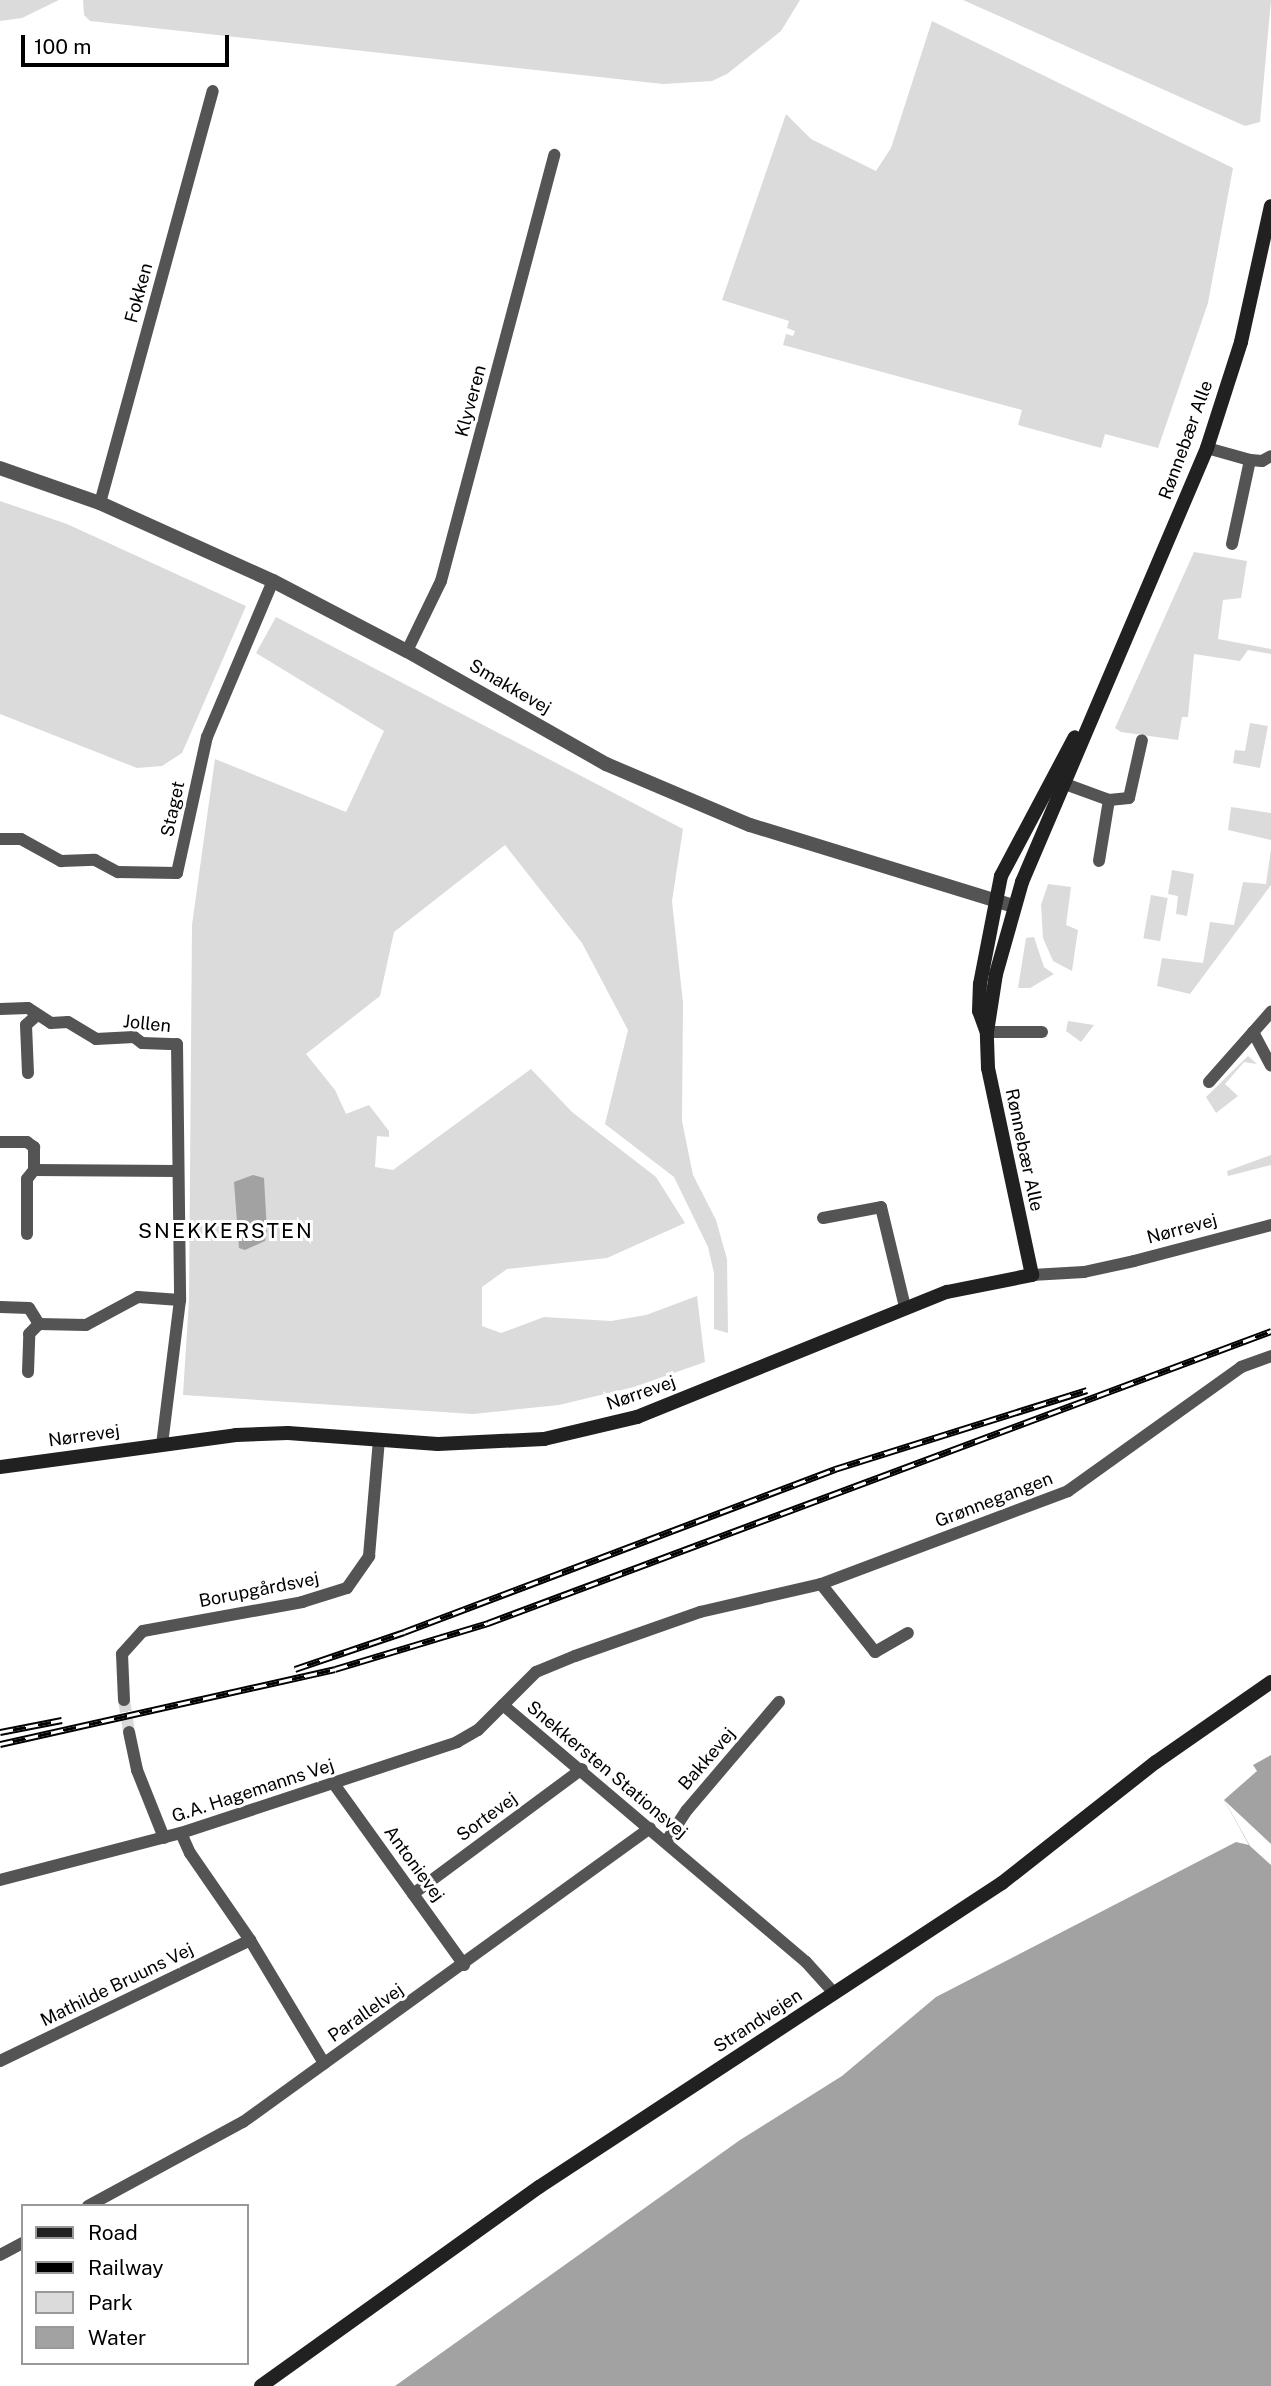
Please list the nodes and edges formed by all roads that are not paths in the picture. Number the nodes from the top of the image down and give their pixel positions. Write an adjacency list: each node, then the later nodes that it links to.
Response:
1 (213, 91): 8 (street, Fokken)
2 (554, 155): 11 (street, Klyveren)
3 (1271, 206): 4 (main road, Rønnebær Alle)
4 (1207, 448): 6 (street); 13 (main road, Rønnebær Alle)
5 (1271, 456): 6 (street)
6 (1250, 460): 9 (street)
7 (0, 468): 8 (street, Smakkevej)
8 (100, 503): 10 (street, Smakkevej)
9 (1233, 544)
10 (273, 581): 11 (street, Smakkevej); 15 (street, Staget)
11 (407, 651): 17 (street, Smakkevej)
12 (1142, 740): 14 (street)
13 (1059, 782): 14 (street); 17 (main road, Rønnebær Alle); 18 (main road, Rønnebær Alle)
14 (1109, 800): 16 (street)
15 (0, 839)
16 (1099, 861)
17 (995, 901): 18 (street, Smakkevej); 22 (main road, Rønnebær Alle)
18 (1014, 906): 22 (main road, Rønnebær Alle)
19 (0, 1009): 21 (street, Jollen)
20 (1271, 1012): 24 (street)
21 (36, 1016): 26 (street); 30 (street, Jollen)
22 (987, 1032): 23 (street); 34 (main road, Rønnebær Alle)
23 (1042, 1032)
24 (1253, 1032): 25 (street); 27 (street)
25 (1271, 1066)
26 (28, 1073)
27 (1209, 1082)
28 (0, 1142): 29 (street)
29 (34, 1170): 30 (street); 33 (street)
30 (177, 1171): 35 (street, Jollen)
31 (823, 1217): 37 (street)
32 (1271, 1225): 34 (street, Nørrevej)
33 (27, 1234)
34 (1032, 1275): 37 (main road, Nørrevej)
35 (180, 1300): 38 (street); 42 (street, Jollen)
36 (0, 1307): 38 (street)
37 (905, 1307): 41 (main road, Nørrevej)
38 (39, 1324): 40 (street)
39 (1271, 1356): 44 (street, Grønnegangen)
40 (28, 1372)
41 (379, 1439): 42 (main road, Nørrevej); 48 (street, Borupgårdsvej)
42 (162, 1445): 43 (main road, Nørrevej)
43 (0, 1467)
44 (821, 1584): 45 (street, Grønnegangen); 46 (street)
45 (757, 1602): 50 (street, Snekkersten Stationsvej)
46 (908, 1633)
47 (1271, 1682): 62 (main road, Strandvejen)
48 (124, 1700)
49 (779, 1702): 57 (street, Bakkevej)
50 (503, 1705): 52 (street, Snekkersten Stationsvej); 53 (street, G.A. Hagemanns Vej)
51 (129, 1732): 56 (street)
52 (582, 1769): 54 (street, Snekkersten Stationsvej); 59 (street, Sortevej)
53 (334, 1784): 55 (street, G.A. Hagemanns Vej); 59 (street, Antonievej)
54 (650, 1828): 57 (street, Snekkersten Stationsvej); 61 (street, Parallelvej)
55 (181, 1833): 56 (street, G.A. Hagemanns Vej); 60 (street)
56 (164, 1838): 58 (street, G.A. Hagemanns Vej)
57 (666, 1842): 62 (street, Snekkersten Stationsvej)
58 (0, 1880)
59 (413, 1894): 61 (street, Antonievej)
60 (250, 1940): 63 (street, Mathilde Bruuns Vej); 64 (street)
61 (464, 1965): 64 (street, Parallelvej)
62 (834, 1993): 68 (main road, Strandvejen)
63 (0, 2061)
64 (324, 2063): 65 (street, Parallelvej)
65 (92, 2204)
66 (21, 2243): 67 (street)
67 (0, 2255)
68 (261, 2386)

